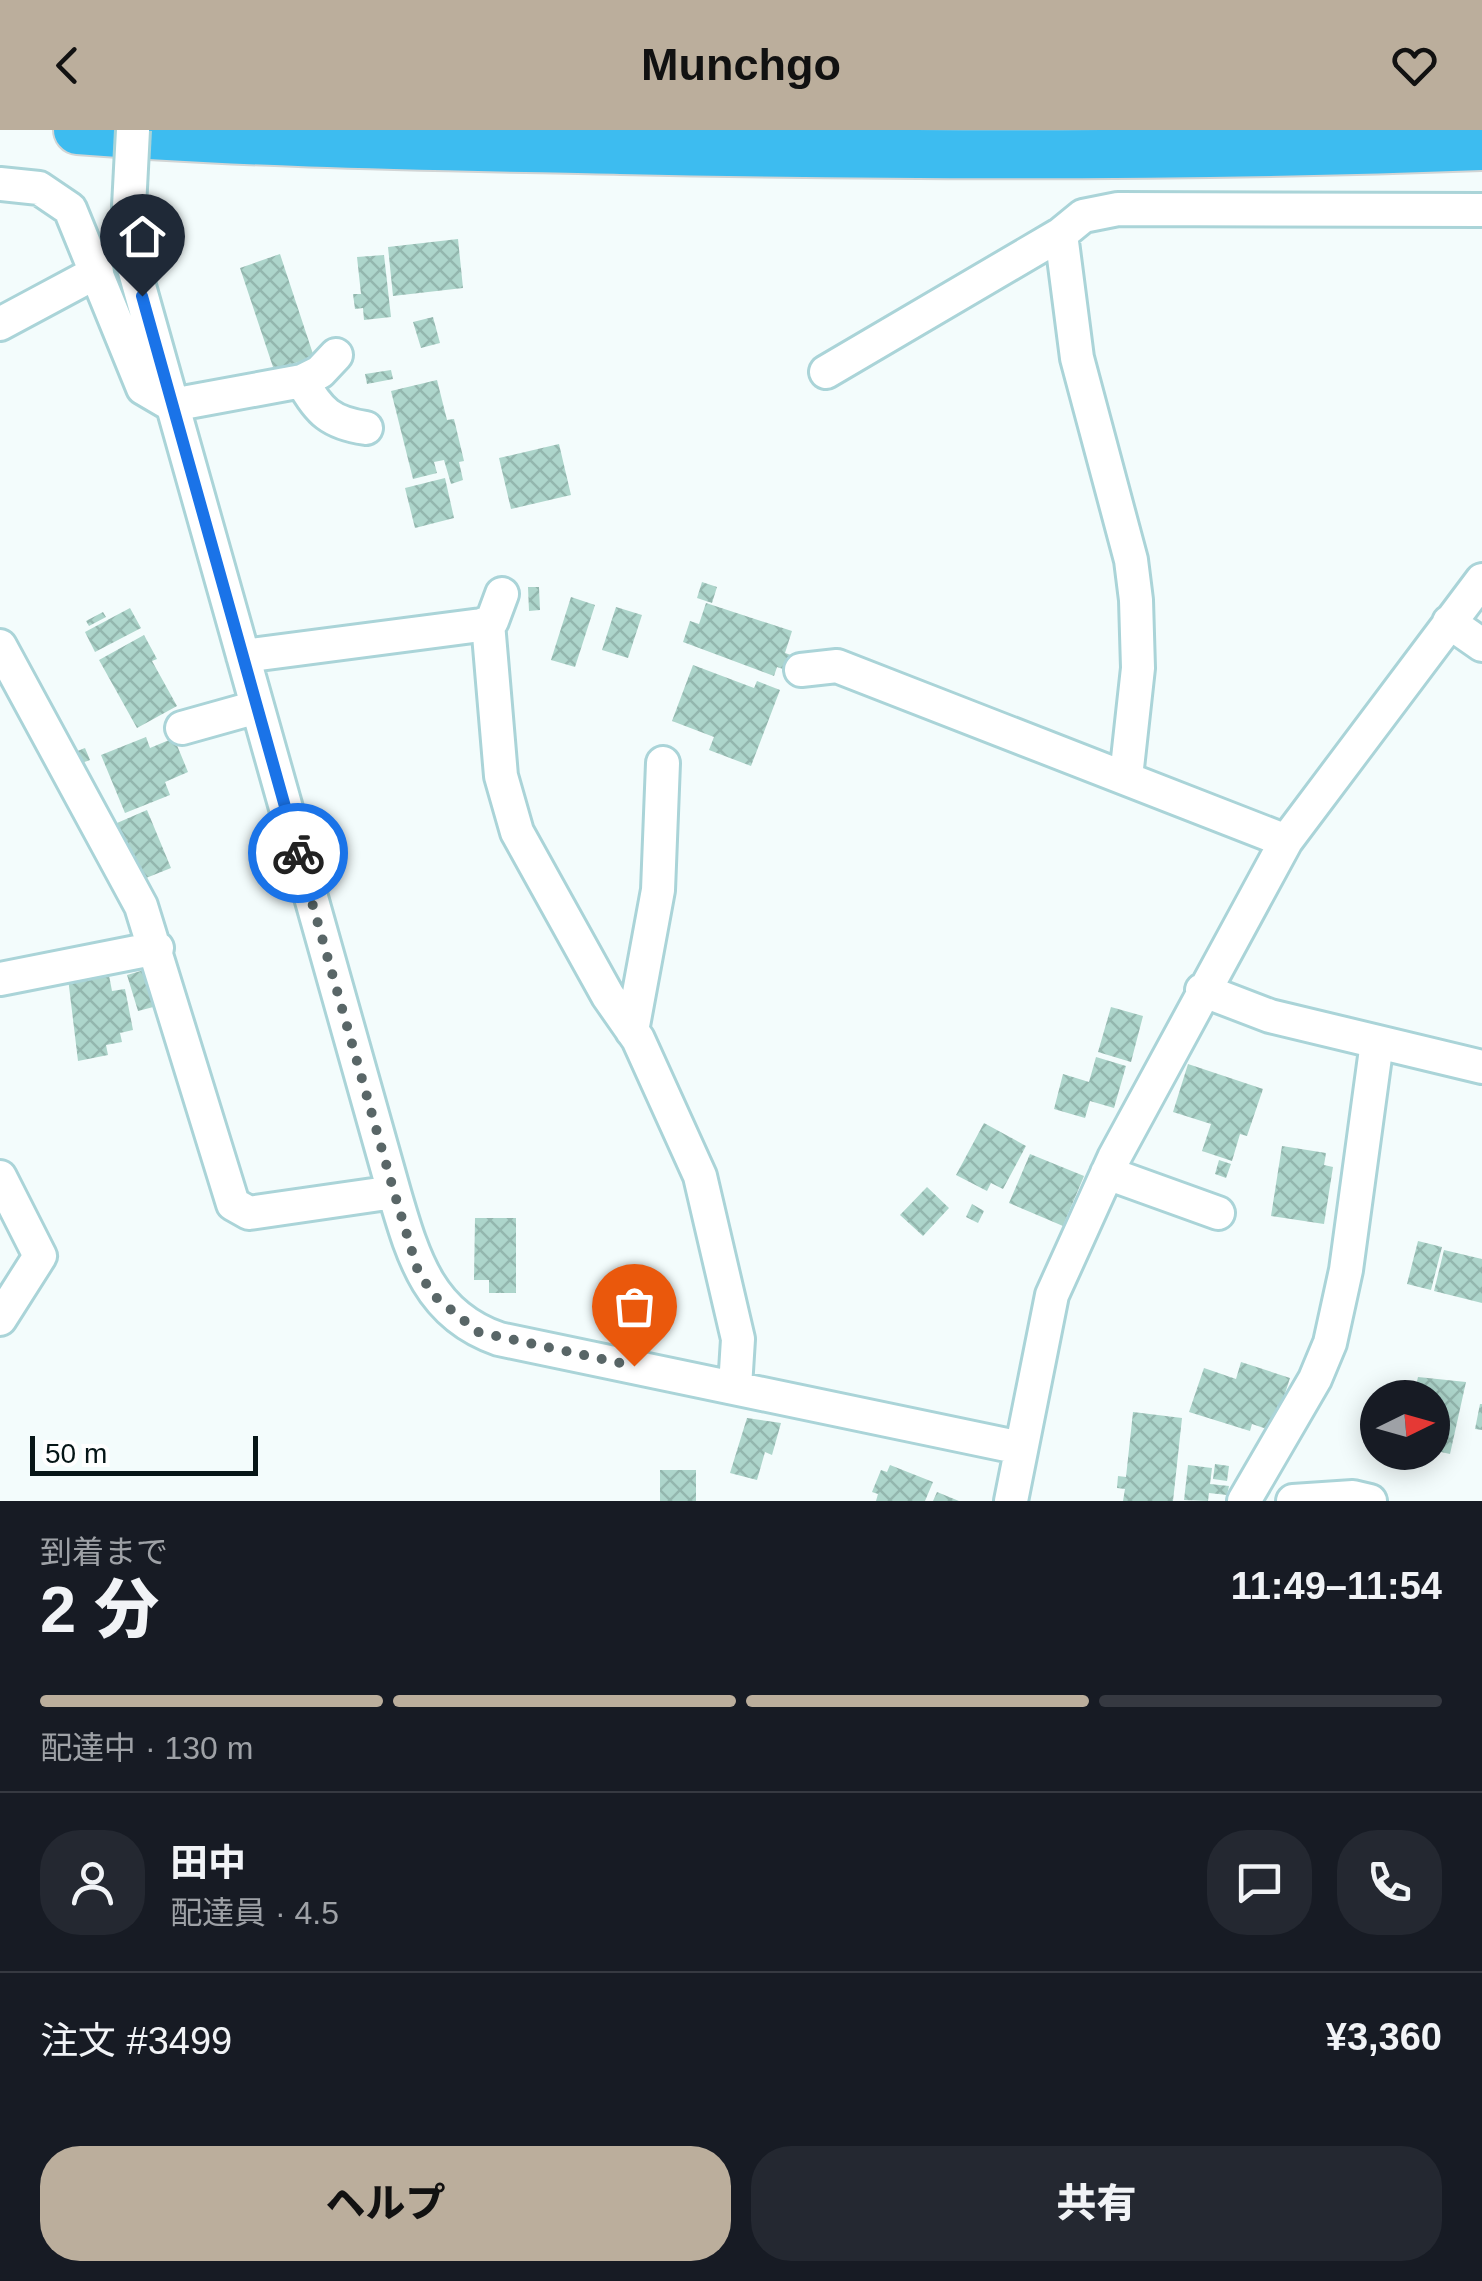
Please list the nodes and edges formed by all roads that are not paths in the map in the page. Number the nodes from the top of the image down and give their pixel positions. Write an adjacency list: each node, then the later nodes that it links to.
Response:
1 (78, 130): 3 (highway)
2 (133, 130): 12 (street, bridge)
3 (1482, 146)
4 (0, 184): 7 (street)
5 (1482, 210): 6 (street)
6 (1061, 234): 10 (street); 24 (street)
7 (97, 272): 8 (street); 12 (street)
8 (0, 324)
9 (336, 355): 11 (street)
10 (826, 372)
11 (302, 381): 12 (street); 13 (street)
12 (163, 402): 14 (street); 19 (street)
13 (366, 428)
14 (171, 500)
15 (1482, 580): 16 (street)
16 (1449, 622): 17 (street); 25 (street)
17 (1482, 645)
18 (0, 646): 26 (street)
19 (243, 656): 21 (street); 29 (street)
20 (801, 670): 24 (street)
21 (257, 707): 22 (street); 34 (street)
22 (182, 728)
23 (663, 763): 29 (street)
24 (1126, 777): 25 (street)
25 (1286, 841): 28 (street)
26 (158, 948): 27 (street); 34 (street)
27 (0, 979)
28 (1202, 990): 30 (street); 32 (street)
29 (632, 1030): 37 (street)
30 (1378, 1042): 31 (street); 40 (street)
31 (1482, 1066)
32 (1108, 1172): 35 (street); 38 (street)
33 (0, 1178): 36 (street)
34 (394, 1192): 37 (street)
35 (1218, 1213)
36 (0, 1319)
37 (736, 1387): 38 (street)
38 (1021, 1448): 39 (street)
39 (1011, 1501)
40 (1244, 1501)
41 (1293, 1501): 42 (street)
42 (1370, 1501)

